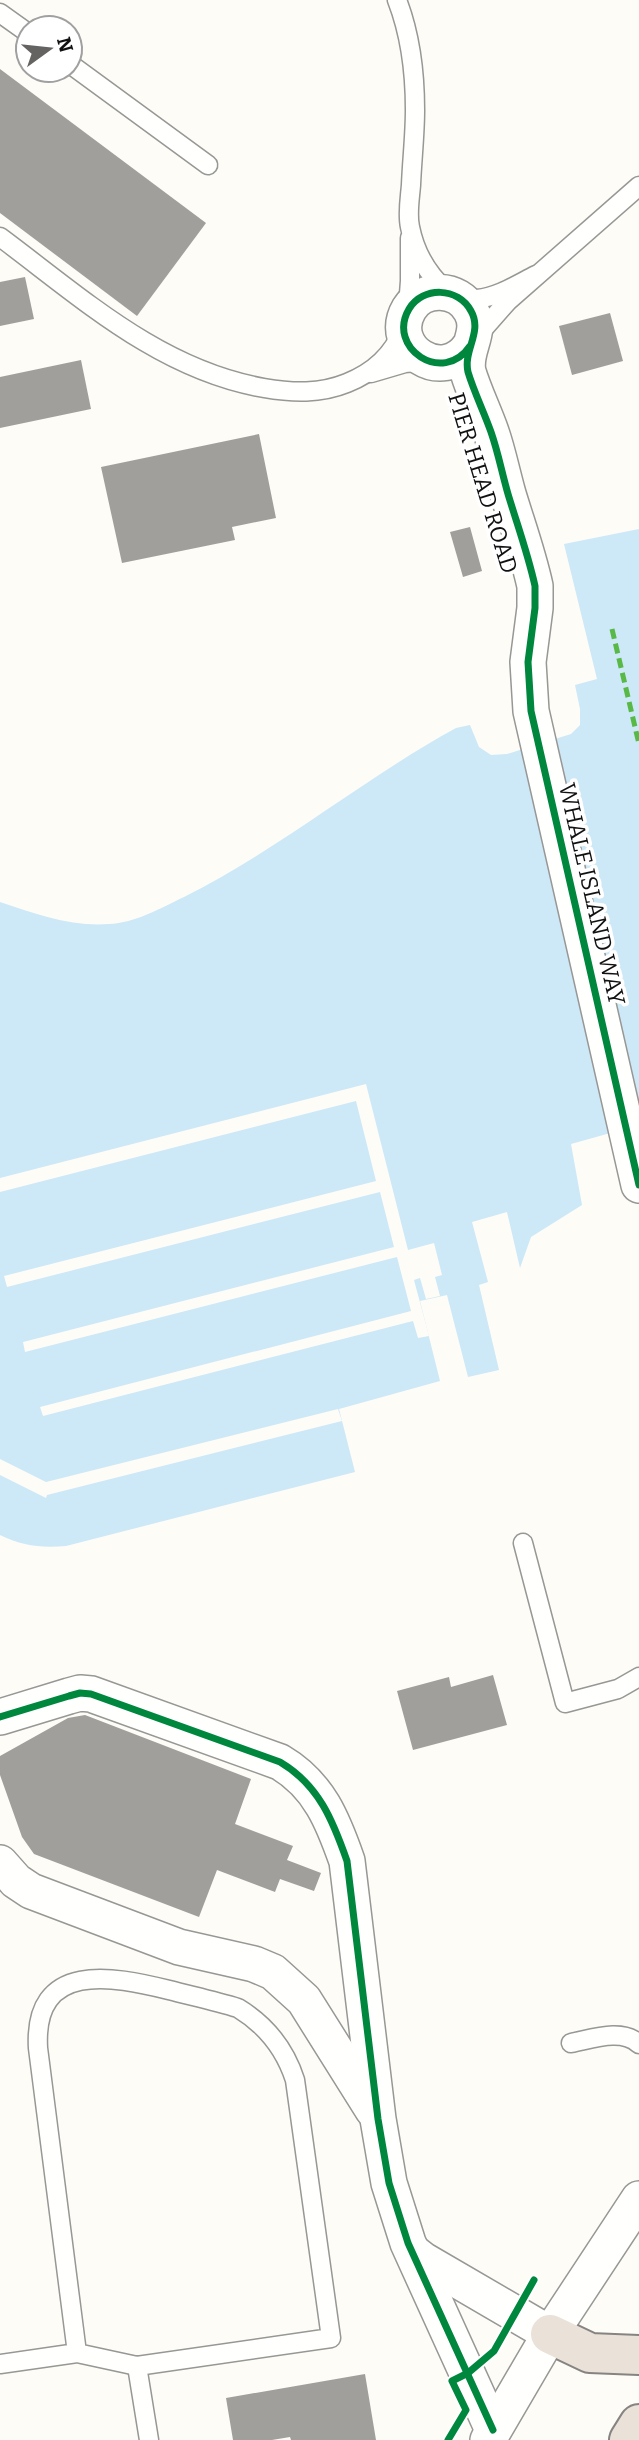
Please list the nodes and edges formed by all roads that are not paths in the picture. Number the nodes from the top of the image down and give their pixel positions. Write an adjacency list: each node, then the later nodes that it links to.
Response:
1 (397, 0): 5 (lane)
2 (84, 74): 3 (lane)
3 (208, 164)
4 (639, 186): 7 (lane)
5 (409, 226): 8 (lane); 9 (lane)
6 (0, 237): 12 (lane)
7 (537, 275): 8 (lane); 10 (lane)
8 (453, 295): 9 (street); 10 (street)
9 (405, 320): 11 (street); 12 (lane)
10 (470, 346): 11 (street); 13 (street, PIER HEAD ROAD)
11 (428, 362): 12 (lane); 13 (street, PIER HEAD ROAD)
12 (365, 376)
13 (529, 693): 14 (street, WHALE ISLAND WAY)
14 (637, 1177)
15 (523, 1543): 16 (lane)
16 (639, 1677)
17 (0, 1717): 21 (street)
18 (0, 1863): 21 (street)
19 (571, 2043): 20 (lane)
20 (639, 2044)
21 (378, 2119): 23 (street)
22 (639, 2199): 24 (street)
23 (414, 2253): 24 (street); 30 (street)
24 (550, 2334): 26 (highway); 30 (street)
25 (77, 2353): 27 (lane); 28 (lane); 28 (lane)
26 (639, 2355)
27 (0, 2364)
28 (137, 2366): 31 (lane)
29 (639, 2424): 32 (highway)
30 (491, 2435)
31 (149, 2440)
32 (629, 2440)

